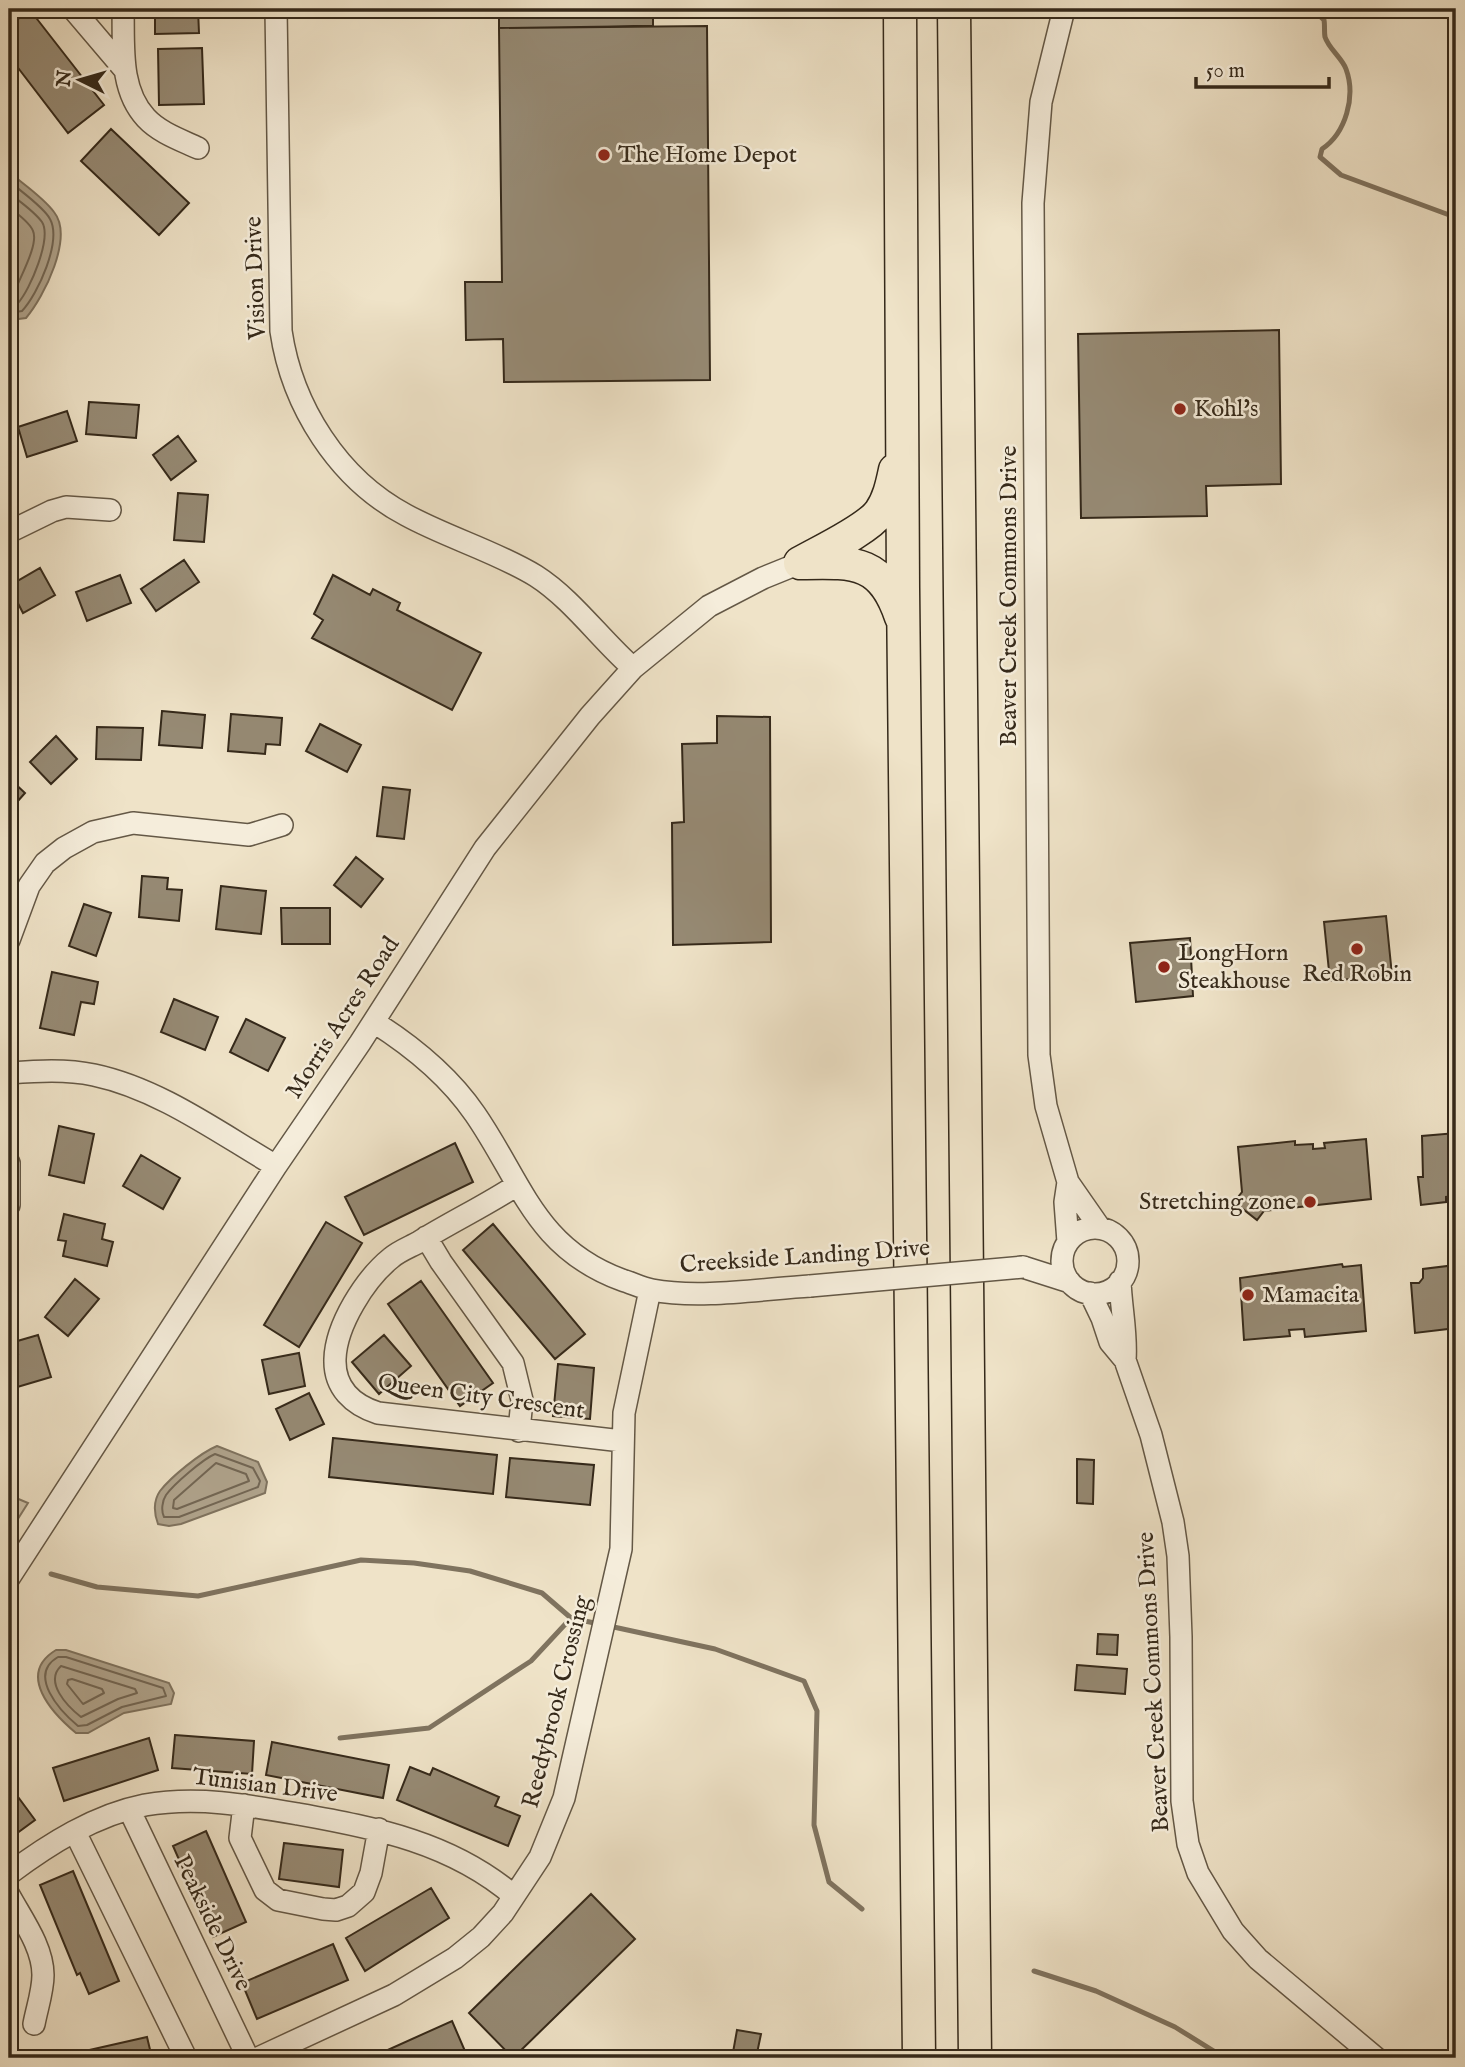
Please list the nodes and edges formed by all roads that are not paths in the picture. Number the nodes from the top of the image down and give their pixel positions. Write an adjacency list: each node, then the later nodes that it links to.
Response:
1 (73, 9): 7 (street)
2 (123, 9): 7 (street)
3 (276, 9): 14 (street, Vision Drive)
4 (900, 9): 9 (highway)
5 (1064, 9): 21 (street, Beaver Creek Commons Drive)
6 (954, 14): 48 (highway)
7 (124, 69): 8 (street)
8 (198, 148)
9 (902, 430): 12 (highway); 13 (highway)
10 (110, 510): 11 (street)
11 (9, 532)
12 (800, 563): 13 (highway); 14 (street, Morris Acres Road)
13 (904, 624): 47 (highway)
14 (633, 668): 17 (street, Morris Acres Road)
15 (282, 825): 16 (street)
16 (9, 940)
17 (374, 1021): 20 (street, Morris Acres Road); 22 (street, Creekside Landing Drive)
18 (9, 1073): 20 (street)
19 (9, 1163): 23 (street)
20 (276, 1166): 35 (street, Morris Acres Road)
21 (1068, 1182): 24 (street, Beaver Creek Commons Drive); 26 (street, Beaver Creek Commons Drive)
22 (517, 1185): 25 (street, Queen City Crescent); 30 (street, Creekside Landing Drive)
23 (9, 1205)
24 (1100, 1228): 26 (street); 28 (street)
25 (426, 1237): 33 (street); 33 (street, Queen City Crescent)
26 (1066, 1246): 27 (street, Creekside Landing Drive); 29 (street)
27 (1023, 1267): 29 (street, Creekside Landing Drive); 30 (street, Creekside Landing Drive, bridge)
28 (1120, 1281): 31 (street); 32 (street, Beaver Creek Commons Drive)
29 (1070, 1282): 31 (street)
30 (650, 1290): 34 (street, Reedybrook Crossing)
31 (1090, 1293): 32 (street, Beaver Creek Commons Drive)
32 (1125, 1360): 49 (street, Beaver Creek Commons Drive)
33 (519, 1431): 34 (street, Queen City Crescent)
34 (622, 1441): 42 (street, Reedybrook Crossing)
35 (9, 1578)
36 (244, 1805): 37 (street, Tunisian Drive); 38 (street, Tunisian Drive); 38 (street)
37 (129, 1809): 39 (street, Tunisian Drive); 45 (street, Peakside Drive)
38 (379, 1829): 42 (street, Tunisian Drive)
39 (75, 1832): 40 (street, Tunisian Drive); 44 (street)
40 (9, 1874)
41 (9, 1895): 43 (street)
42 (514, 1896): 46 (street, Reedybrook Crossing)
43 (34, 2024)
44 (186, 2058)
45 (248, 2058)
46 (258, 2058)
47 (919, 2058)
48 (975, 2058)
49 (1376, 2058)

